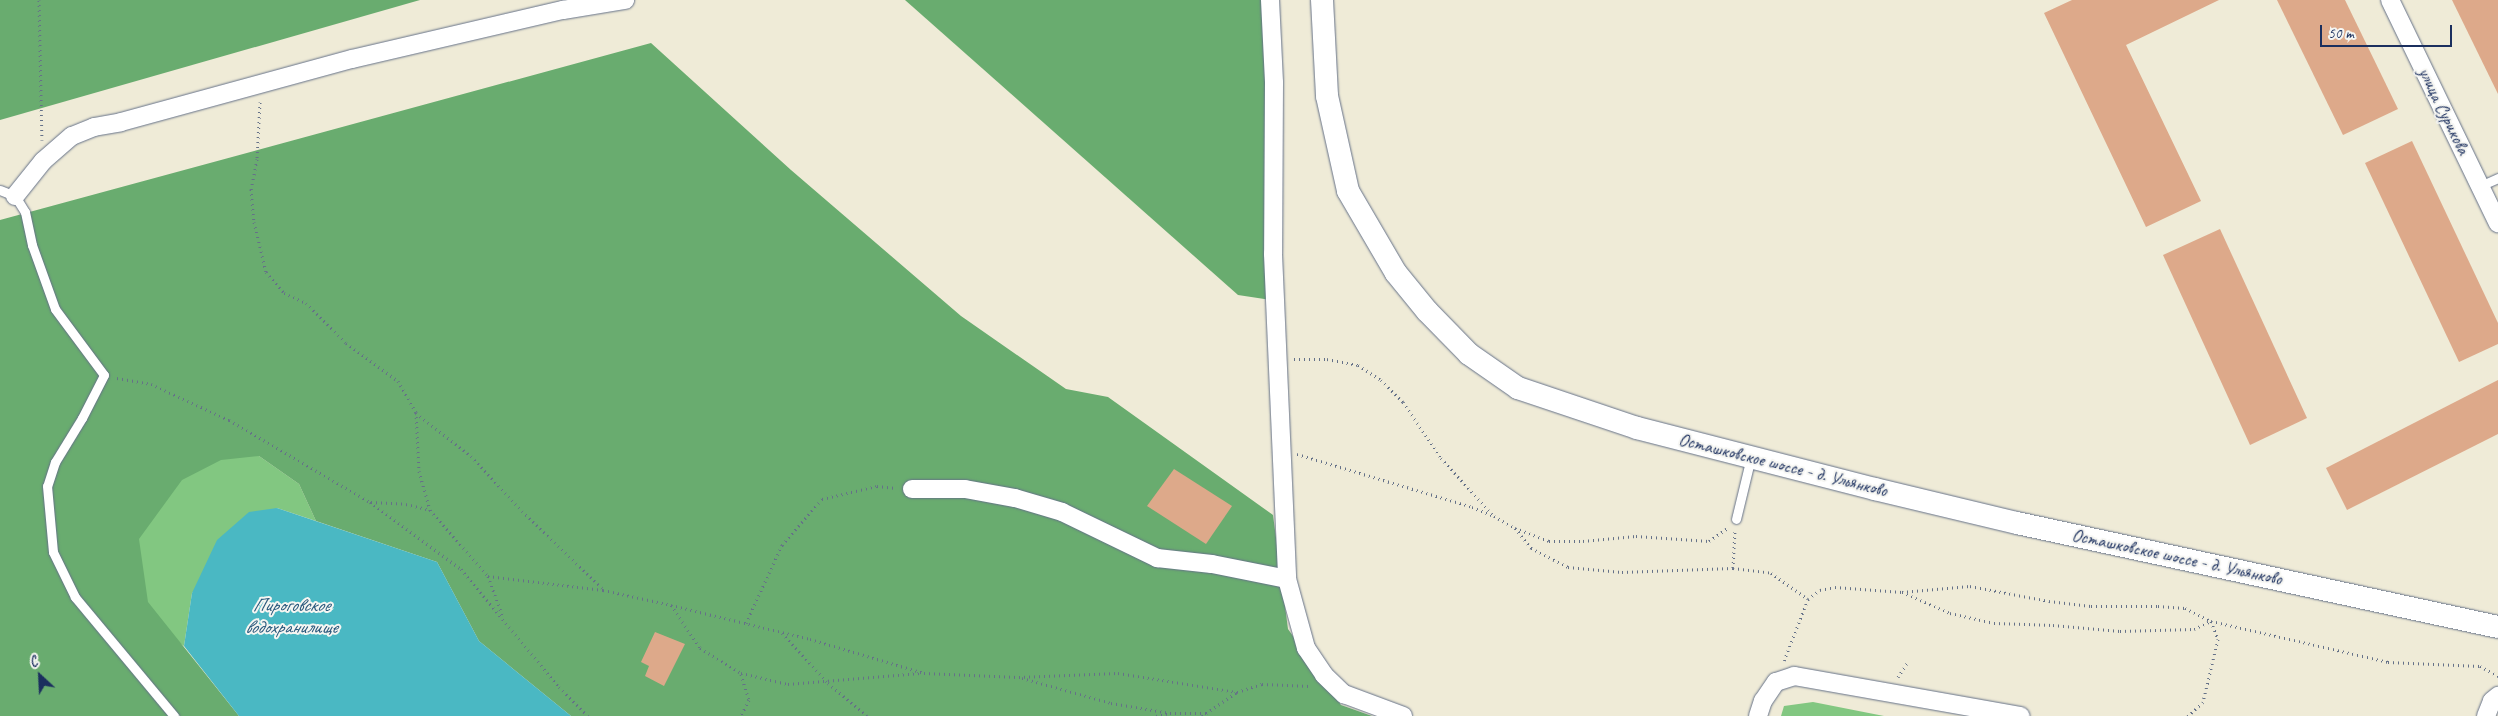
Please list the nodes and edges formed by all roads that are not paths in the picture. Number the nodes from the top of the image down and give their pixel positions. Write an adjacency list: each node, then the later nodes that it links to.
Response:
1 (625, 0): 7 (street)
2 (1270, 0): 12 (street)
3 (1322, 0): 9 (street, Осташковское шоссе - д. Ульянково)
4 (2390, 0): 6 (street, улица Сурикова)
5 (2498, 178): 6 (lane)
6 (2480, 186): 8 (street, улица Сурикова)
7 (7, 193): 15 (lane)
8 (2498, 223)
9 (1750, 457): 11 (lane); 13 (street, Осташковское шоссе - д. Ульянково)
10 (912, 490): 12 (street)
11 (1736, 519)
12 (1287, 578): 16 (street)
13 (2498, 627)
14 (2498, 696): 19 (street)
15 (174, 716)
16 (1403, 716)
17 (1758, 716): 18 (street)
18 (2021, 716)
19 (2486, 716)

